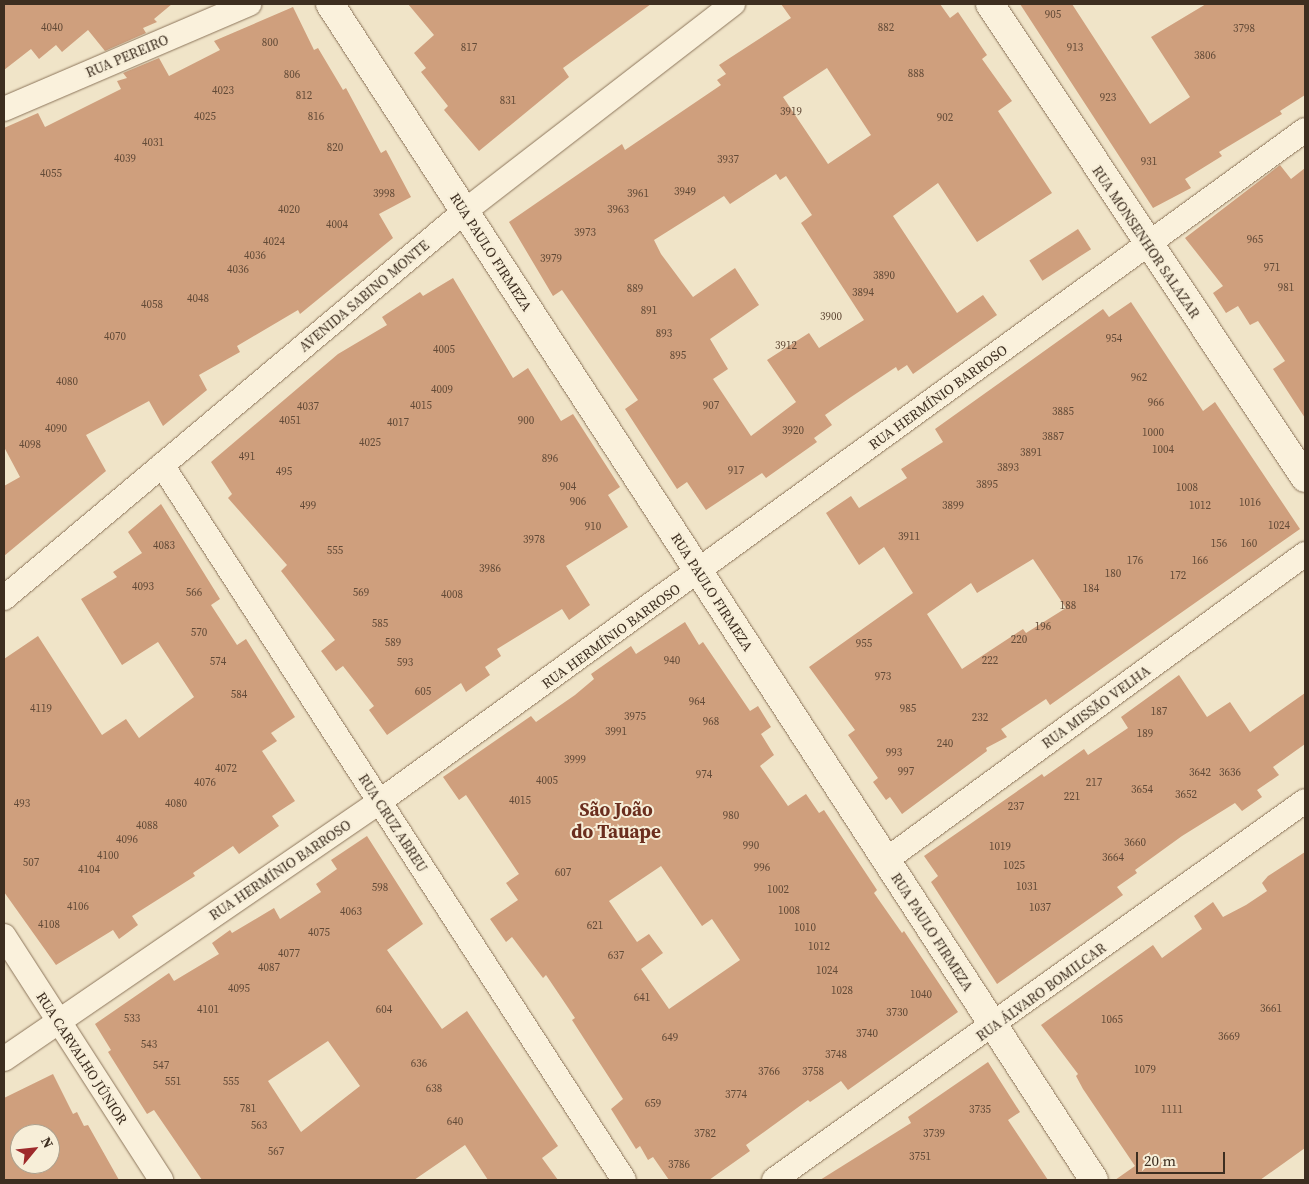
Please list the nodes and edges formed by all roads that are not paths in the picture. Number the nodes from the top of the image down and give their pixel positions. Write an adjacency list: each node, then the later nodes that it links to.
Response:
1 (249, 4): 5 (street, RUA PEREIRO)
2 (330, 4): 7 (street, RUA PAULO FIRMEZA)
3 (733, 4): 7 (street, AVENIDA SABINO MONTE)
4 (990, 4): 8 (street, RUA MONSENHOR SALAZAR)
5 (4, 109)
6 (1305, 130): 8 (street, RUA HERMÍNIO BARROSO)
7 (465, 211): 9 (street, AVENIDA SABINO MONTE); 12 (street, RUA PAULO FIRMEZA)
8 (1146, 243): 10 (street, RUA MONSENHOR SALAZAR); 12 (street, RUA HERMÍNIO BARROSO)
9 (162, 465): 13 (street, AVENIDA SABINO MONTE); 15 (street, RUA CRUZ ABREU)
10 (1305, 478)
11 (1305, 554): 16 (street, RUA MISSÃO VELHA)
12 (699, 573): 15 (street, RUA HERMÍNIO BARROSO); 16 (street, RUA PAULO FIRMEZA)
13 (4, 598)
14 (1305, 801): 19 (street, RUA ÁLVARO BOMILCAR)
15 (379, 802): 18 (street, RUA HERMÍNIO BARROSO); 22 (street, RUA CRUZ ABREU)
16 (886, 860): 19 (street, RUA PAULO FIRMEZA)
17 (4, 936): 18 (street, RUA CARVALHO JÚNIOR)
18 (58, 1021): 20 (street, RUA HERMÍNIO BARROSO); 21 (street, RUA CARVALHO JÚNIOR)
19 (994, 1026): 23 (street, RUA ÁLVARO BOMILCAR); 24 (street, RUA PAULO FIRMEZA)
20 (4, 1059)
21 (161, 1180)
22 (624, 1180)
23 (774, 1180)
24 (1094, 1180)

